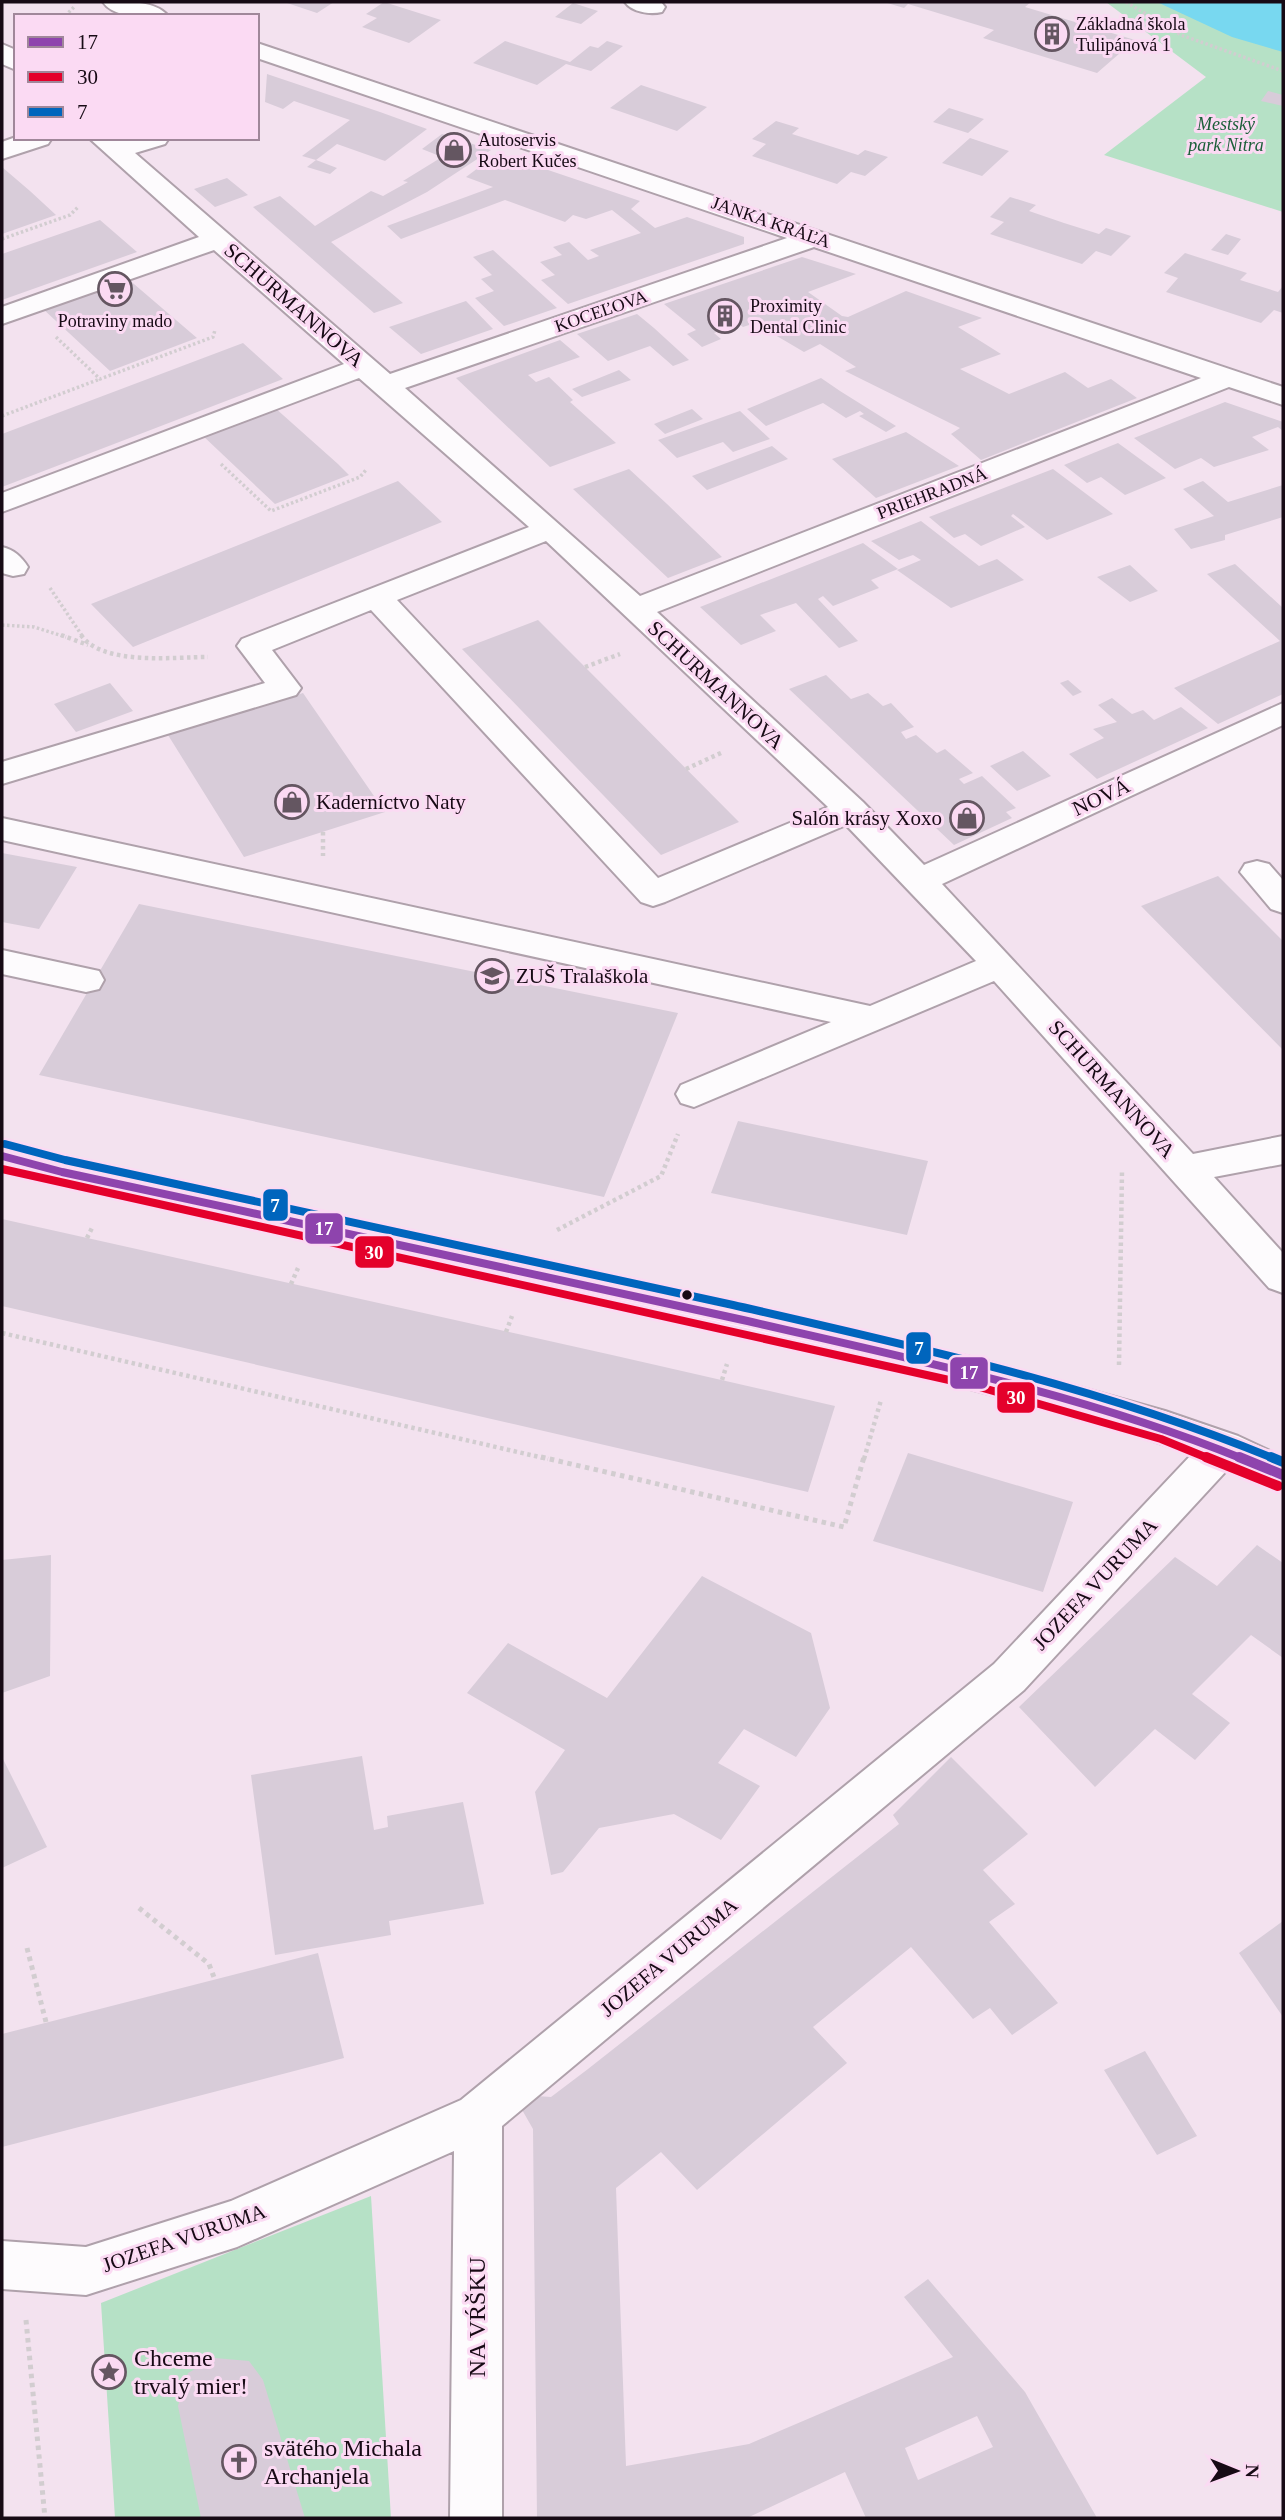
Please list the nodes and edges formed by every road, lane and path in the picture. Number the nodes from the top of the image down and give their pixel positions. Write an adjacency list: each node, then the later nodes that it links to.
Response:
1 (1126, 2): 5 (path)
2 (120, 3): 3 (street)
3 (150, 14)
4 (259, 51): 11 (street, JANKA KRÁĽA)
5 (1283, 71)
6 (33, 140): 9 (street)
7 (143, 140): 8 (street)
8 (109, 145): 13 (street, SCHURMANNOVA)
9 (2, 150)
10 (78, 207): 12 (path)
11 (816, 237): 16 (street, KOCEĽOVA); 17 (street, JANKA KRÁĽA)
12 (2, 239)
13 (218, 239): 14 (street); 16 (street, SCHURMANNOVA)
14 (13, 312): 18 (path)
15 (215, 330): 18 (path)
16 (375, 375): 21 (street, KOCEĽOVA); 24 (street, SCHURMANNOVA)
17 (1229, 377): 19 (street, JANKA KRÁĽA); 27 (street, PRIEHRADNÁ)
18 (100, 380): 20 (path)
19 (1283, 396)
20 (2, 416)
21 (187, 432): 22 (path); 23 (street, KOCEĽOVA)
22 (366, 470)
23 (2, 503)
24 (550, 529): 26 (street); 27 (street, SCHURMANNOVA)
25 (7, 561): 29 (path)
26 (376, 597): 30 (street); 37 (street)
27 (634, 610): 37 (street, SCHURMANNOVA)
28 (2, 625): 29 (path)
29 (88, 645): 30 (path)
30 (253, 646): 36 (street)
31 (629, 650): 32 (path)
32 (585, 667)
33 (1283, 713): 40 (street, NOVÁ)
34 (730, 750): 35 (path)
35 (686, 769)
36 (2, 773)
37 (851, 810): 40 (street, SCHURMANNOVA)
38 (2, 829): 45 (street)
39 (1257, 872): 41 (street)
40 (920, 881): 43 (street, SCHURMANNOVA)
41 (1283, 901)
42 (2, 962): 44 (street)
43 (1000, 965): 45 (street); 50 (street, SCHURMANNOVA)
44 (86, 980)
45 (873, 1019): 46 (street)
46 (694, 1094): 51 (path)
47 (1283, 1150): 50 (street)
48 (2, 1156): 62 (street)
49 (1122, 1169): 59 (path)
50 (1185, 1169): 53 (street, SCHURMANNOVA)
51 (550, 1234)
52 (300, 1264): 54 (path)
53 (1283, 1278)
54 (291, 1284)
55 (514, 1312): 56 (path)
56 (506, 1332)
57 (2, 1333): 61 (path)
58 (729, 1360): 60 (path)
59 (1119, 1370)
60 (722, 1380)
61 (883, 1394)
62 (1224, 1447): 63 (street); 68 (street, JOZEFA VURUMA)
63 (1283, 1475)
64 (139, 1908): 66 (path)
65 (27, 1948): 67 (path)
66 (215, 1980)
67 (46, 2022)
68 (478, 2116): 69 (street, JOZEFA VURUMA); 71 (street, NA VŔŠKU)
69 (11, 2266): 70 (path)
70 (46, 2518)
71 (476, 2518)

